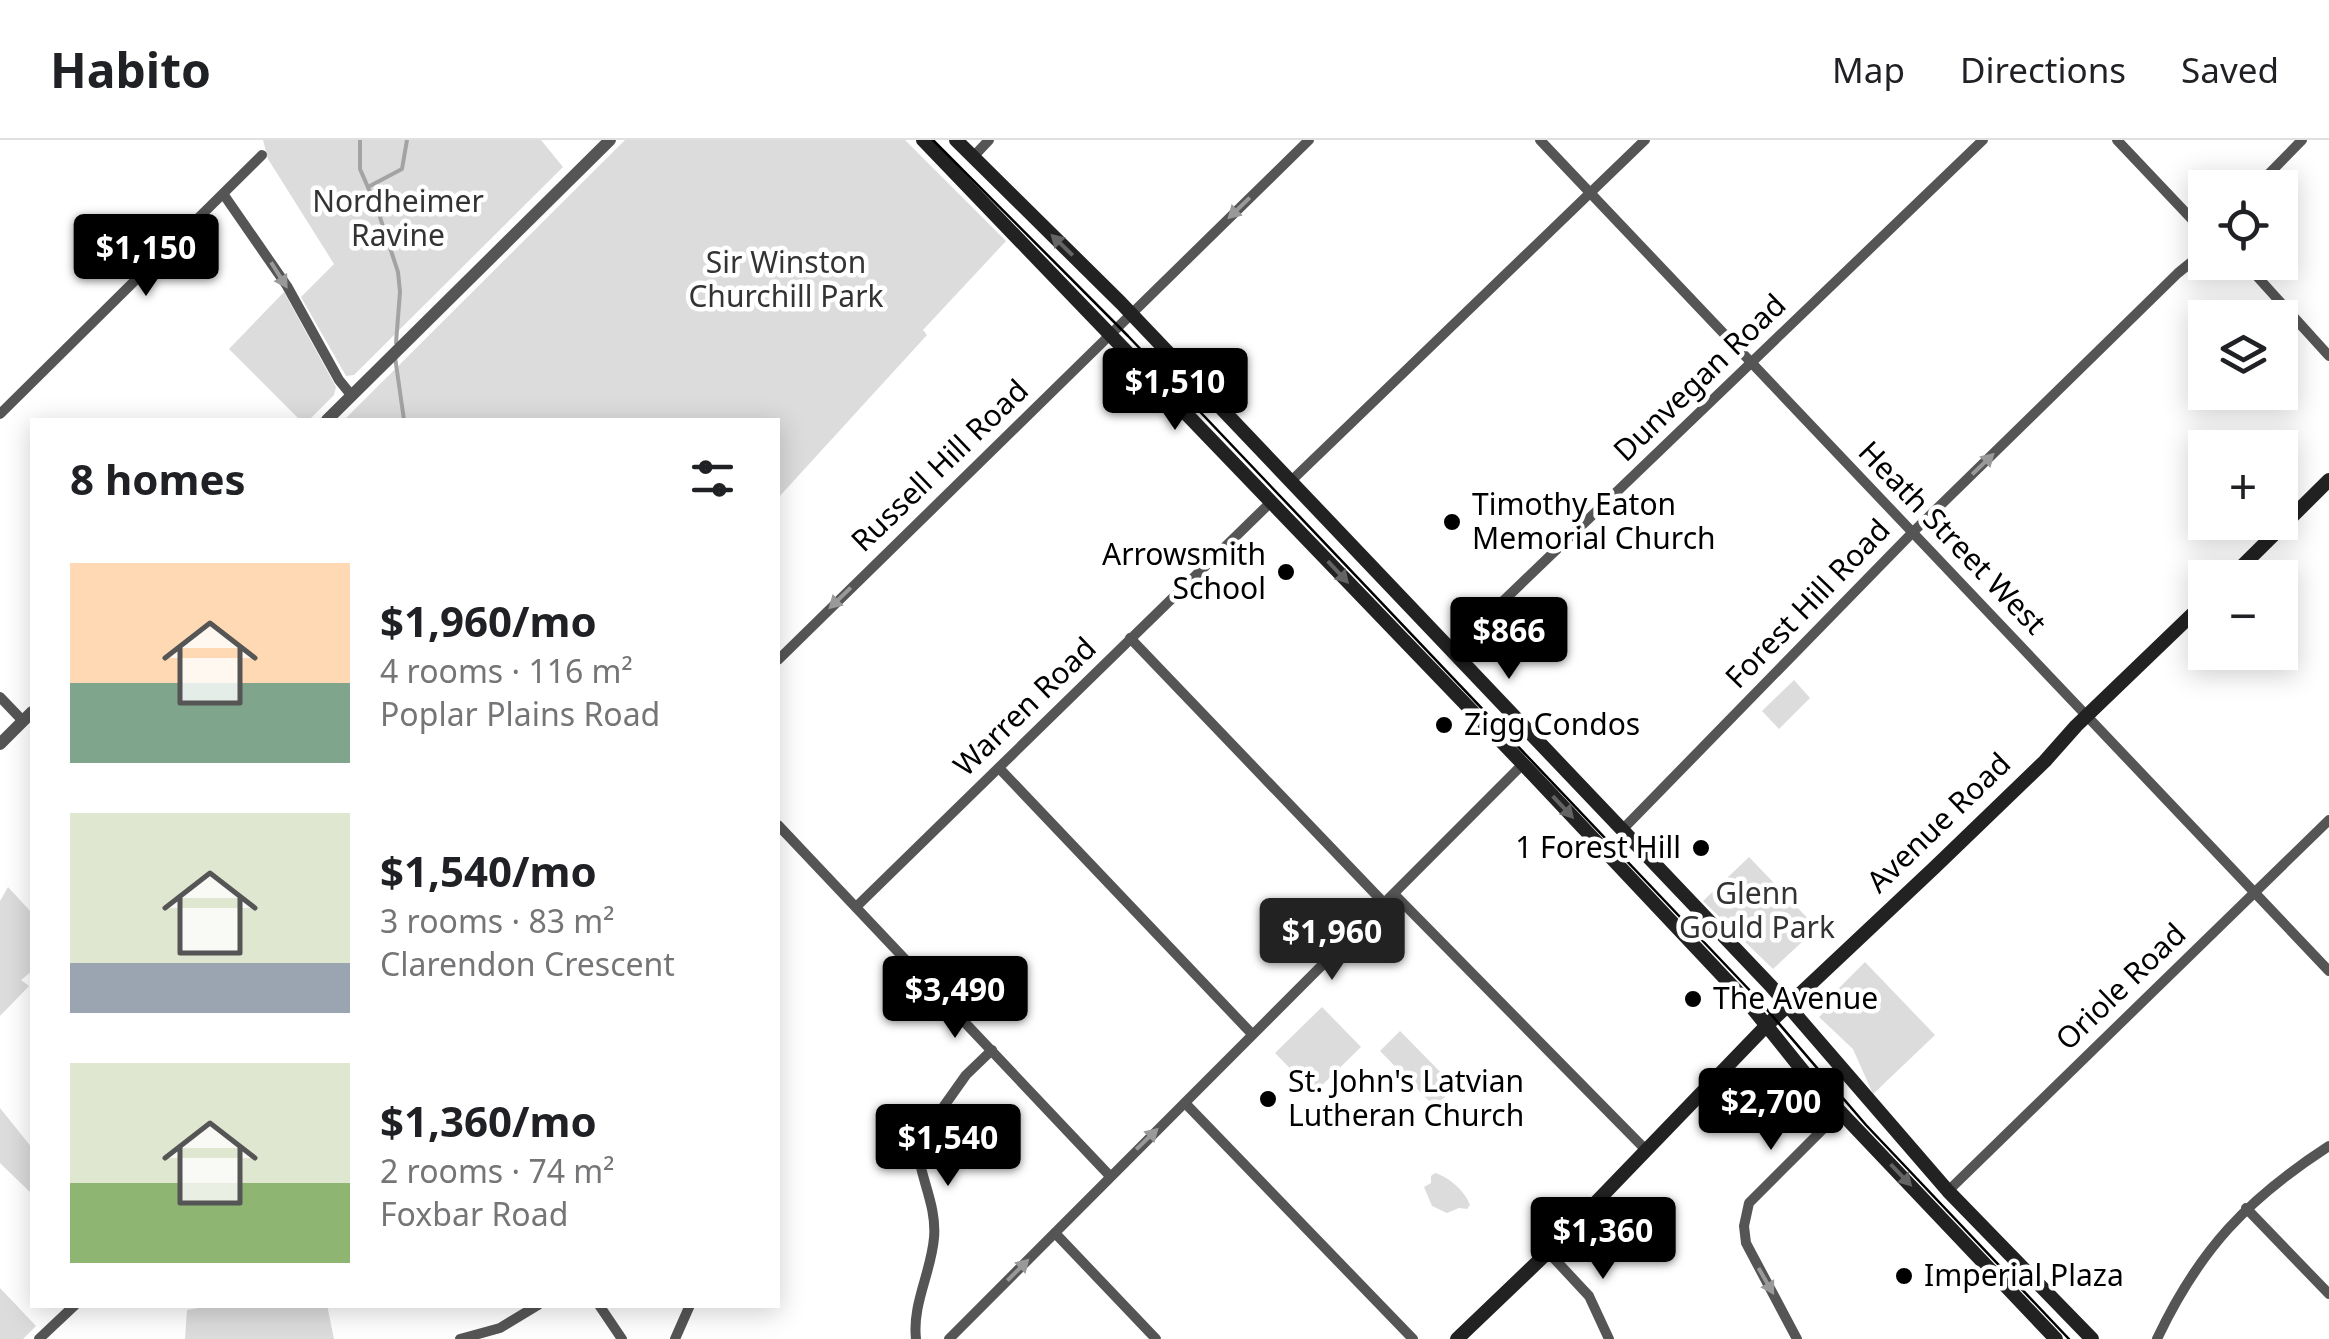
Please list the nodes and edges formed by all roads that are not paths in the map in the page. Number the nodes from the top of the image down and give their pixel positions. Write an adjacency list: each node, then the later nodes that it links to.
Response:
1 (610, 140): 23 (street)
2 (923, 140): 20 (main road)
3 (956, 140): 12 (main road)
4 (990, 140): 12 (street)
5 (1309, 140): 19 (street, Russell Hill Road, one-way to 19)
6 (1540, 140): 14 (street, Heath Street West)
7 (1645, 140): 14 (street)
8 (1983, 140): 22 (street, Dunvegan Road)
9 (2118, 140): 16 (street)
10 (2302, 140): 13 (street)
11 (262, 155): 15 (street)
12 (973, 157): 19 (main road, one-way to 12)
13 (2273, 170)
14 (1591, 193): 22 (street, Heath Street West); 27 (street)
15 (224, 195): 23 (street, one-way to 23); 24 (street)
16 (2188, 215)
17 (2188, 265): 29 (street, Forest Hill Road, one-way to 17)
18 (2260, 280): 21 (street)
19 (1130, 314): 20 (street, Russell Hill Road); 27 (main road)
20 (1110, 334): 28 (main road); 36 (street, Russell Hill Road, one-way to 36)
21 (2329, 356)
22 (1751, 365): 29 (street, Heath Street West); 35 (street, Dunvegan Road)
23 (352, 396): 25 (street)
24 (0, 414)
25 (330, 418)
26 (2329, 480): 30 (main road)
27 (1290, 482): 31 (main road)
28 (1272, 500): 32 (main road, one-way to 32); 34 (street, Warren Road)
29 (1913, 532): 39 (street, Heath Street West); 45 (street, Forest Hill Road)
30 (2248, 560)
31 (1392, 588): 32 (main road); 35 (main road)
32 (1372, 608): 41 (main road)
33 (2188, 618): 39 (main road, Avenue Road)
34 (1130, 638): 42 (street, Warren Road); 48 (street)
35 (1450, 652): 45 (main road)
36 (780, 658)
37 (0, 697): 38 (street)
38 (28, 716): 40 (street)
39 (2087, 716): 46 (street, Heath Street West); 51 (main road, Avenue Road)
40 (0, 744)
41 (1523, 764): 47 (street); 52 (main road, one-way to 52)
42 (999, 768): 49 (street, Warren Road); 53 (street)
43 (2329, 820): 46 (street, Oriole Road)
44 (780, 827): 49 (street)
45 (1622, 830): 51 (main road)
46 (2255, 892): 50 (street, Heath Street West); 60 (street, Oriole Road)
47 (1394, 894): 48 (street); 58 (street)
48 (1384, 903): 53 (street)
49 (856, 907): 54 (street)
50 (2329, 971)
51 (1788, 1005): 52 (main road, Avenue Road); 60 (main road)
52 (1766, 1026): 56 (main road); 58 (main road, Avenue Road)
53 (1252, 1034): 55 (street)
54 (992, 1050): 59 (street); 73 (street)
55 (1185, 1103): 59 (street, one-way to 55); 76 (street)
56 (1840, 1112): 79 (street, one-way to 79); 80 (main road, one-way to 80)
57 (2329, 1146): 61 (street)
58 (1644, 1149): 63 (main road, Avenue Road)
59 (1109, 1176): 62 (street)
60 (1948, 1191): 81 (main road)
61 (2246, 1208): 64 (street); 82 (street)
62 (1054, 1234): 74 (street, one-way to 62); 75 (street)
63 (1548, 1252): 77 (main road, Avenue Road); 78 (street)
64 (2329, 1294)
65 (71, 1308): 69 (street)
66 (533, 1308): 70 (street)
67 (601, 1308): 71 (street)
68 (689, 1308): 72 (street)
69 (38, 1339)
70 (460, 1339)
71 (622, 1339)
72 (676, 1339)
73 (916, 1339)
74 (950, 1339)
75 (1156, 1339)
76 (1413, 1339)
77 (1457, 1339)
78 (1609, 1339)
79 (1796, 1339)
80 (2056, 1339)
81 (2092, 1339)
82 (2158, 1339)

